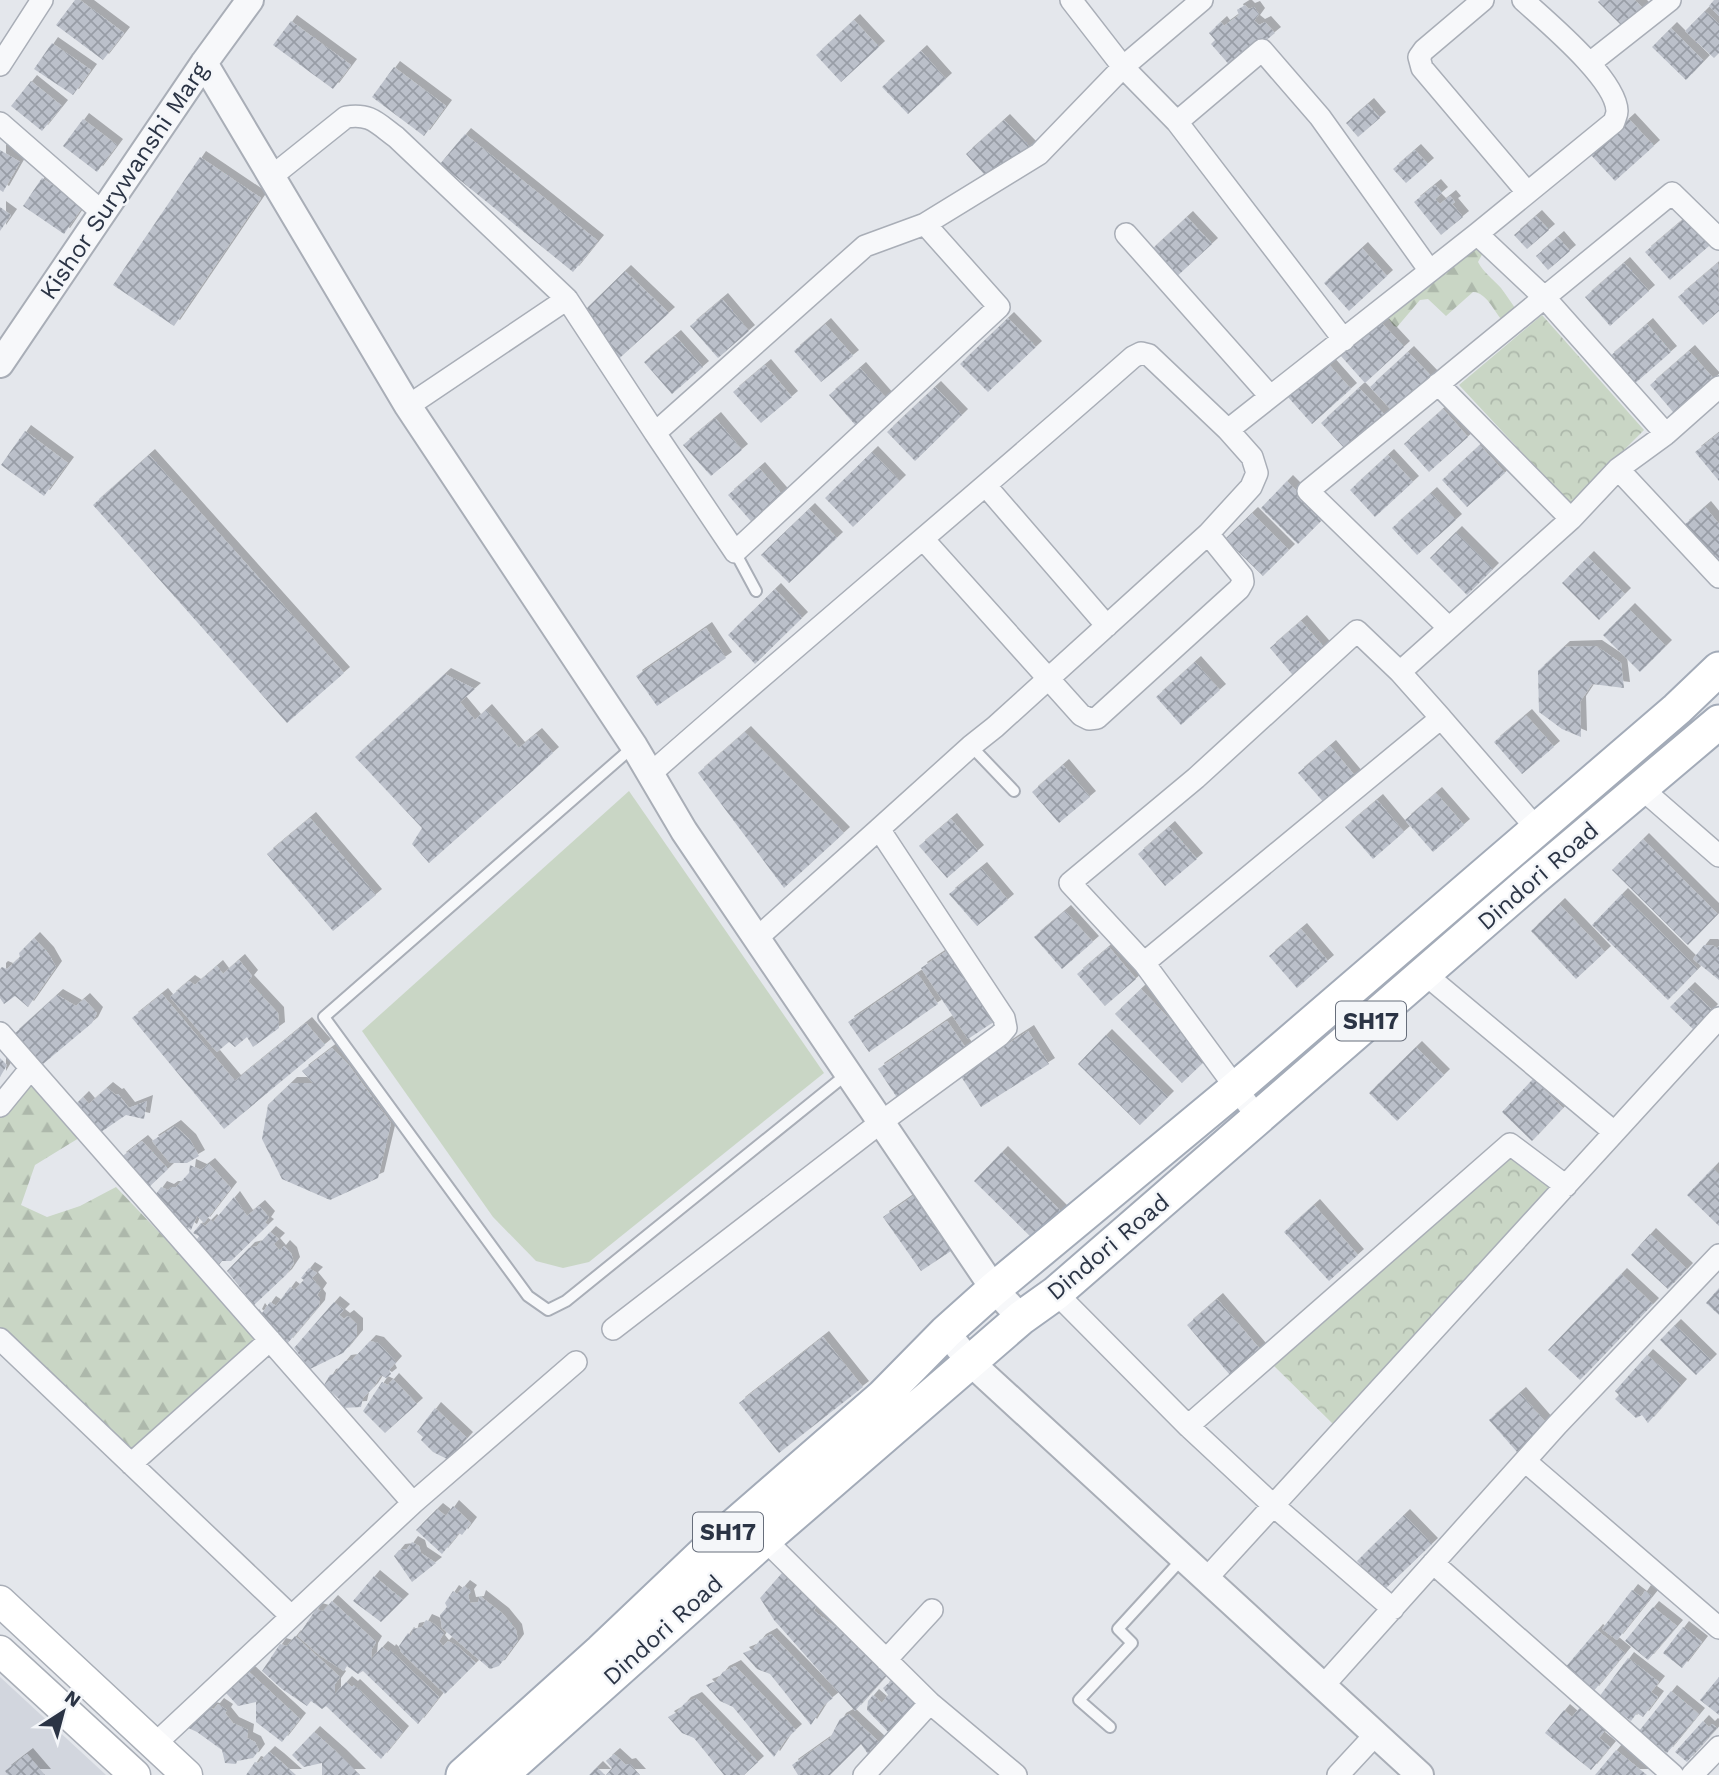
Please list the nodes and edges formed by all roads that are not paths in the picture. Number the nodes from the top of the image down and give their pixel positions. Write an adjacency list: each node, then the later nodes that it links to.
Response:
1 (42, 0): 10 (street)
2 (250, 0): 8 (street, Kishor Surywanshi Marg)
3 (1071, 0): 11 (street)
4 (1202, 0): 11 (street)
5 (1483, 0): 15 (street)
6 (1523, 0): 9 (street)
7 (1670, 0): 9 (street)
8 (204, 63): 14 (street); 16 (street, Kishor Surywanshi Marg)
9 (1590, 63): 15 (street)
10 (0, 65)
11 (1123, 67): 12 (street); 17 (street)
12 (1177, 122): 21 (street); 24 (street)
13 (0, 123): 16 (street)
14 (271, 177): 23 (street); 29 (street)
15 (1527, 192): 19 (street)
16 (103, 213): 25 (street, Kishor Surywanshi Marg)
17 (925, 224): 31 (street); 38 (street)
18 (1126, 234): 28 (street)
19 (1477, 234): 21 (street); 22 (street)
20 (1719, 239): 22 (street)
21 (1430, 271): 24 (street)
22 (1545, 298): 26 (street); 32 (street)
23 (567, 299): 29 (street); 31 (street)
24 (1344, 340): 28 (street)
25 (0, 364)
26 (1438, 384): 35 (street); 42 (street)
27 (1719, 387): 32 (street)
28 (1270, 396): 30 (street)
29 (408, 406): 48 (street)
30 (1228, 430): 34 (street); 36 (street)
31 (655, 433): 38 (street)
32 (1665, 435): 33 (street)
33 (1618, 469): 35 (street); 39 (street)
34 (986, 486): 37 (street); 41 (street)
35 (1570, 519): 42 (street)
36 (1208, 534): 41 (street); 45 (street)
37 (923, 539): 45 (street); 50 (street)
38 (735, 552): 40 (lane)
39 (1719, 577)
40 (756, 591)
41 (1107, 626): 45 (street)
42 (1450, 628): 44 (street)
43 (1719, 669): 54 (main road, Dindori Road)
44 (1400, 672): 46 (street); 57 (street)
45 (1048, 679): 49 (street)
46 (1441, 718): 54 (street); 57 (street)
47 (1719, 722): 51 (main road, Dindori Road / SH17)
48 (634, 746): 50 (street); 62 (lane)
49 (971, 746): 52 (lane); 53 (street)
50 (649, 775): 56 (street)
51 (1641, 788): 55 (street); 58 (main road, Dindori Road / SH17)
52 (1014, 791)
53 (880, 829): 56 (street); 66 (street)
54 (1538, 830): 63 (main road, Dindori Road)
55 (1719, 856)
56 (755, 939): 62 (street)
57 (1144, 963): 63 (street)
58 (1425, 974): 65 (main road, Dindori Road / SH17); 67 (street)
59 (1719, 1018): 67 (street)
60 (0, 1033): 61 (street)
61 (31, 1068): 64 (street); 75 (street)
62 (847, 1074): 66 (street)
63 (1235, 1089): 65 (street); 70 (main road, Dindori Road)
64 (0, 1106)
65 (1258, 1118): 71 (main road, Dindori Road / SH17)
66 (880, 1123): 70 (street); 73 (street)
67 (1614, 1132): 68 (street)
68 (1566, 1186): 79 (street); 83 (street)
69 (1719, 1255): 80 (street)
70 (993, 1289): 72 (street); 74 (main road, Dindori Road / SH17)
71 (1056, 1293): 72 (main road, Dindori Road / SH17); 79 (street)
72 (1021, 1318): 78 (main road, Dindori Road / SH17)
73 (613, 1329)
74 (946, 1332): 78 (street); 84 (main road, Dindori Road / SH17)
75 (270, 1340): 81 (street); 82 (street)
76 (4, 1351): 81 (street)
77 (576, 1362): 82 (street)
78 (970, 1362): 84 (main road, Dindori Road / SH17); 85 (street)
79 (1188, 1426): 83 (street)
80 (1525, 1461): 86 (street); 92 (street)
81 (131, 1464): 91 (street)
82 (413, 1503): 91 (street)
83 (1274, 1507): 87 (street); 89 (street)
84 (754, 1529): 94 (street); 103 (main road, Dindori Road / SH17); 104 (main road, Dindori Road / SH17)
85 (1184, 1557): 87 (street); 97 (lane)
86 (1433, 1563): 89 (street); 109 (street)
87 (1207, 1578): 95 (street)
88 (0, 1601): 99 (main road)
89 (1393, 1609): 95 (street)
90 (932, 1610): 94 (street)
91 (291, 1616): 99 (street)
92 (1719, 1628)
93 (0, 1651): 101 (main road)
94 (886, 1660): 96 (street)
95 (1324, 1686): 98 (street)
96 (930, 1703): 105 (street); 106 (street)
97 (1110, 1727)
98 (1376, 1734): 107 (street); 108 (street)
99 (155, 1745): 102 (main road)
100 (1719, 1747): 110 (street)
101 (135, 1775)
102 (187, 1775)
103 (463, 1775)
104 (501, 1775)
105 (864, 1775)
106 (1016, 1775)
107 (1338, 1775)
108 (1420, 1775)
109 (1672, 1775)
110 (1692, 1775)

